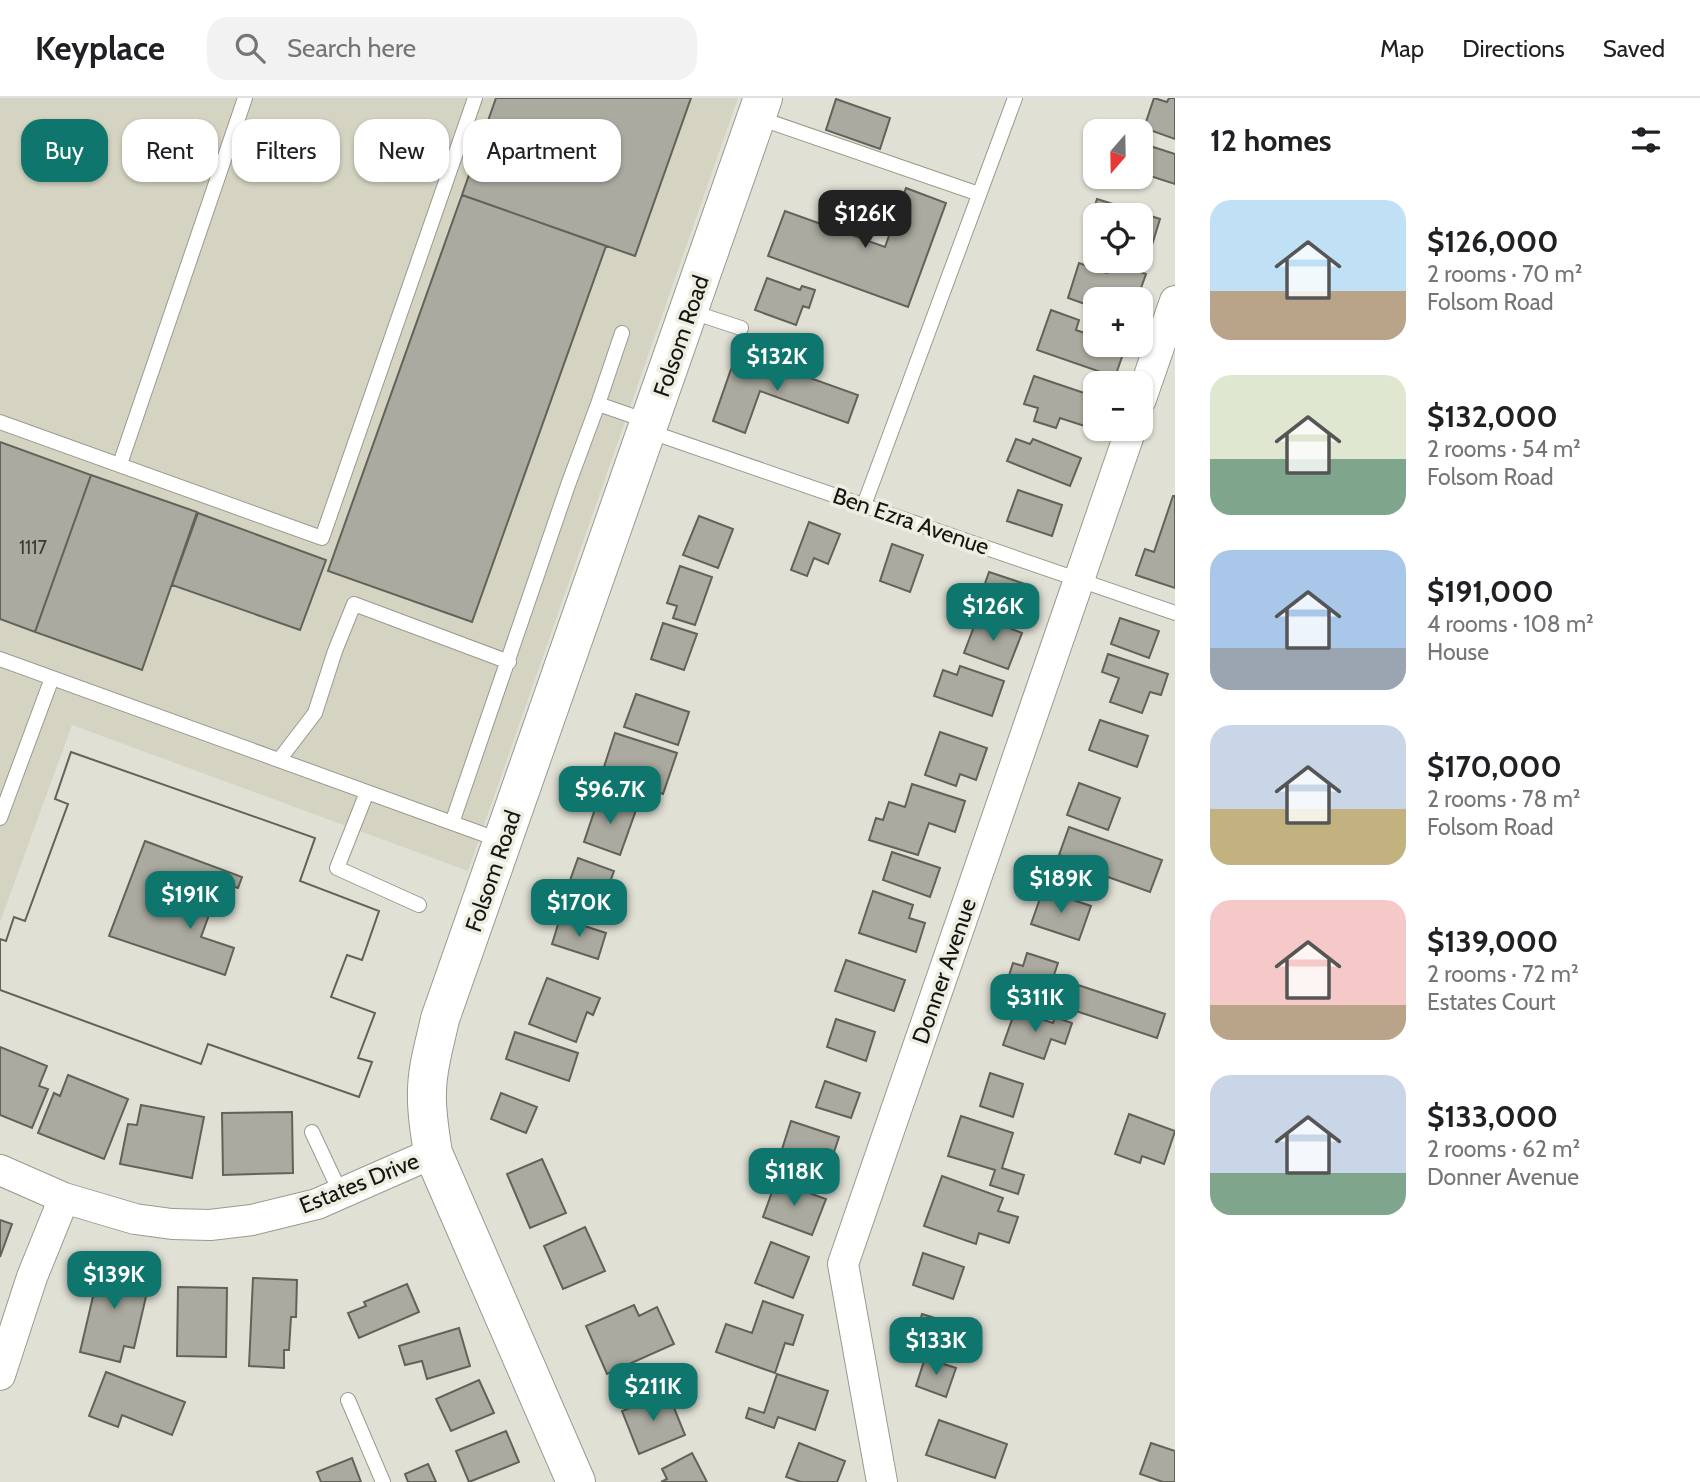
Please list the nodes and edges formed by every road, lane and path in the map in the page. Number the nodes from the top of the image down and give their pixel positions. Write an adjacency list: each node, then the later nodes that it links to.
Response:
1 (246, 98): 15 (lane)
2 (475, 98): 15 (lane)
3 (1015, 98): 5 (lane)
4 (760, 108): 5 (lane); 7 (street, Folsom Road)
5 (979, 194): 16 (lane)
6 (1175, 300): 10 (street)
7 (690, 311): 8 (lane); 13 (street, Folsom Road)
8 (741, 328)
9 (622, 333): 11 (lane)
10 (1151, 371)
11 (598, 404): 13 (lane, Ben Ezra Avenue); 20 (lane)
12 (0, 422): 15 (lane)
13 (649, 426): 16 (lane, Ben Ezra Avenue); 26 (street, Folsom Road)
14 (1127, 441): 17 (street, Donner Avenue)
15 (120, 464)
16 (864, 505): 17 (lane, Ben Ezra Avenue)
17 (1079, 579): 18 (lane, Ben Ezra Avenue); 37 (street, Donner Avenue)
18 (1175, 613)
19 (0, 659): 21 (lane)
20 (509, 662): 22 (lane); 25 (lane)
21 (52, 678): 22 (lane); 24 (lane)
22 (279, 760): 23 (lane)
23 (366, 792): 25 (lane); 27 (lane)
24 (0, 818)
25 (453, 823): 26 (lane)
26 (503, 842): 29 (street, Folsom Road)
27 (419, 905)
28 (313, 1132): 31 (lane)
29 (433, 1153): 31 (street, Estates Drive); 36 (street, Folsom Road)
30 (0, 1170): 32 (street, Estates Drive)
31 (341, 1194): 32 (street, Estates Drive)
32 (64, 1198): 33 (street)
33 (0, 1375)
34 (348, 1400): 35 (lane)
35 (383, 1482)
36 (576, 1482)
37 (882, 1482)

